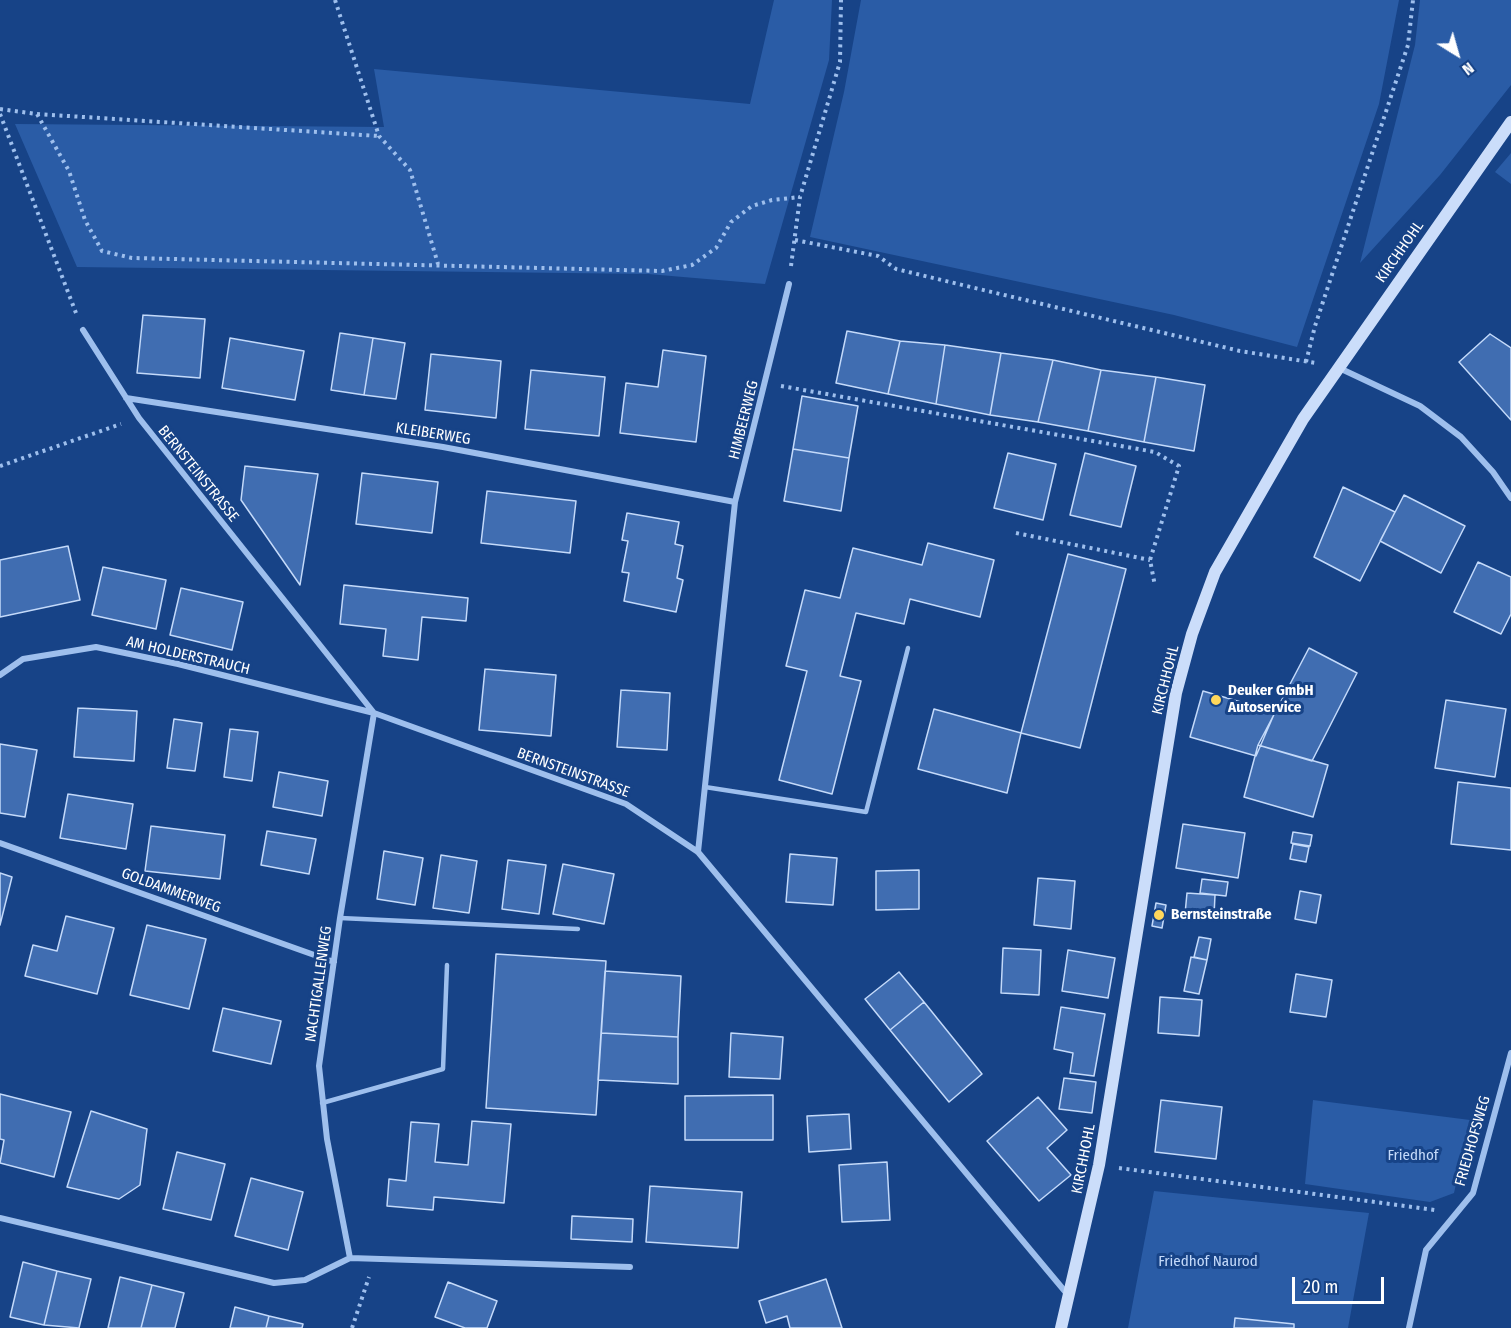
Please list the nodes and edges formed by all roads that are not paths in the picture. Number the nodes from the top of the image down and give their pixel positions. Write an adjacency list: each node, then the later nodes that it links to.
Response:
1 (1511, 122): 4 (street, KIRCHHOHL)
2 (789, 284): 7 (street, HIMBEERWEG)
3 (83, 330): 5 (street, BERNSTEINSTRASSE)
4 (1337, 367): 6 (street); 23 (street, KIRCHHOHL)
5 (126, 398): 7 (street, KLEIBERWEG); 10 (street, BERNSTEINSTRASSE)
6 (1511, 498)
7 (735, 502): 11 (street, HIMBEERWEG)
8 (908, 648): 11 (lane)
9 (0, 675): 10 (street, AM HOLDERSTRAUCH)
10 (374, 714): 13 (street, BERNSTEINSTRASSE); 14 (street, NACHTIGALLENWEG)
11 (705, 787): 13 (street, HIMBEERWEG)
12 (0, 843): 16 (street, GOLDAMMERWEG)
13 (698, 852): 23 (street, BERNSTEINSTRASSE)
14 (340, 918): 15 (lane); 16 (street, NACHTIGALLENWEG)
15 (578, 929)
16 (334, 962): 19 (street, NACHTIGALLENWEG)
17 (447, 964): 19 (lane)
18 (1511, 1053): 25 (street, FRIEDHOFSWEG)
19 (322, 1103): 21 (street, NACHTIGALLENWEG)
20 (0, 1218): 21 (street)
21 (350, 1258): 22 (street)
22 (630, 1267)
23 (1069, 1296): 24 (street, KIRCHHOHL)
24 (1060, 1328)
25 (1409, 1328)

